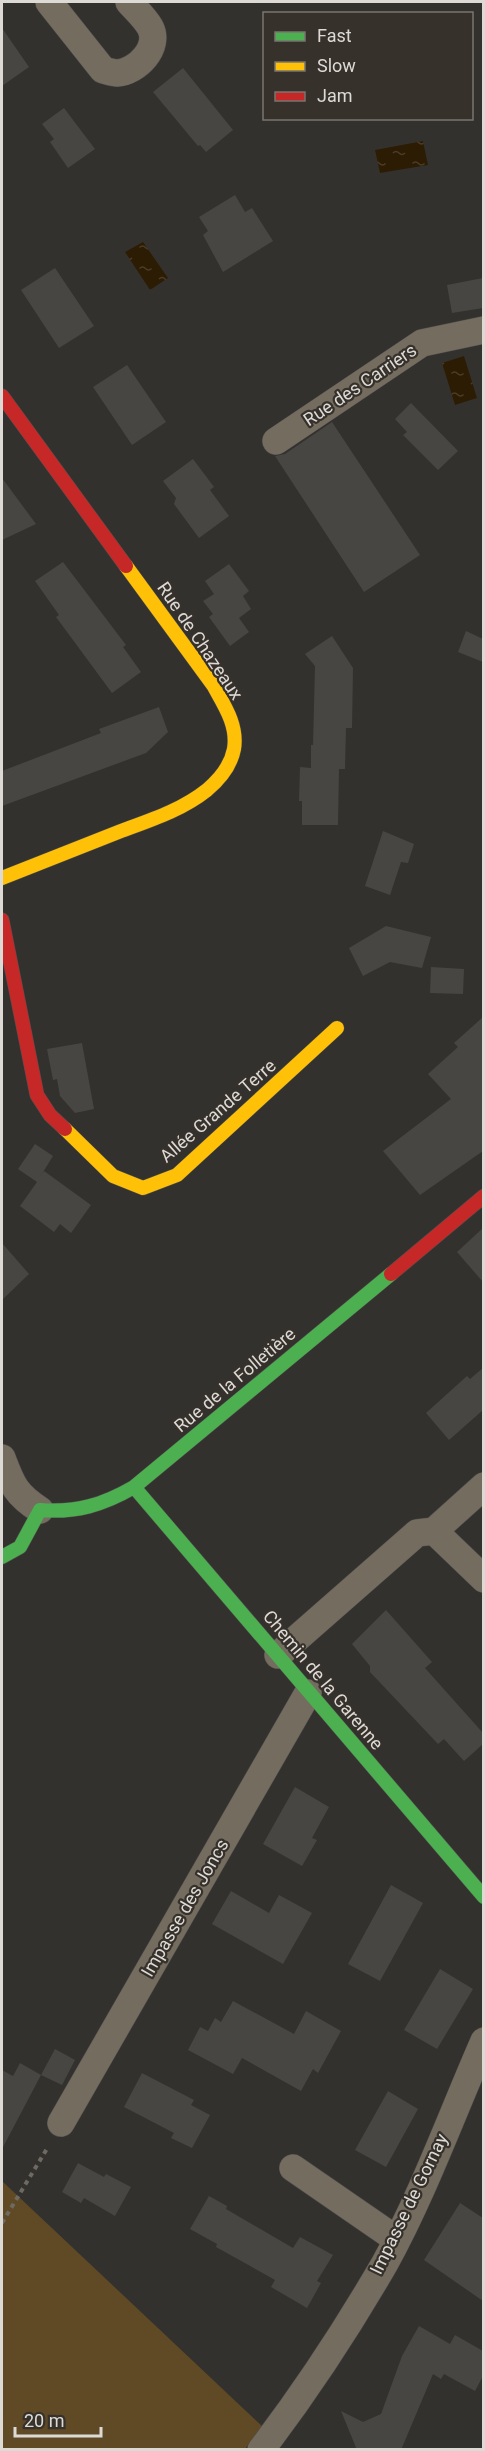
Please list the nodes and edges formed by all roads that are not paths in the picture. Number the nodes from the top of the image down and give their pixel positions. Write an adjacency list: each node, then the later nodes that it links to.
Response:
1 (49, 2): 2 (street)
2 (129, 2)
3 (483, 330): 5 (street, Rue des Carriers)
4 (2, 396): 6 (street, Rue de Chazeaux)
5 (276, 441)
6 (2, 878)
7 (2, 920): 8 (street, Allée Grande Terre)
8 (337, 1028)
9 (483, 1196): 12 (street, Rue de la Folletière)
10 (2, 1458): 13 (street)
11 (483, 1486): 14 (street)
12 (134, 1487): 13 (street, Rue de la Folletière); 17 (street, Chemin de la Garenne)
13 (40, 1510): 15 (street)
14 (435, 1531): 16 (street); 17 (street)
15 (2, 1557)
16 (483, 1579)
17 (278, 1655): 18 (street, Chemin de la Garenne)
18 (308, 1693): 19 (street, Chemin de la Garenne); 21 (street, Impasse des Joncs)
19 (483, 1897)
20 (483, 2041): 23 (street, Impasse de Gornay)
21 (61, 2123)
22 (293, 2168): 23 (street)
23 (396, 2239): 24 (street, Impasse de Gornay)
24 (261, 2450)

